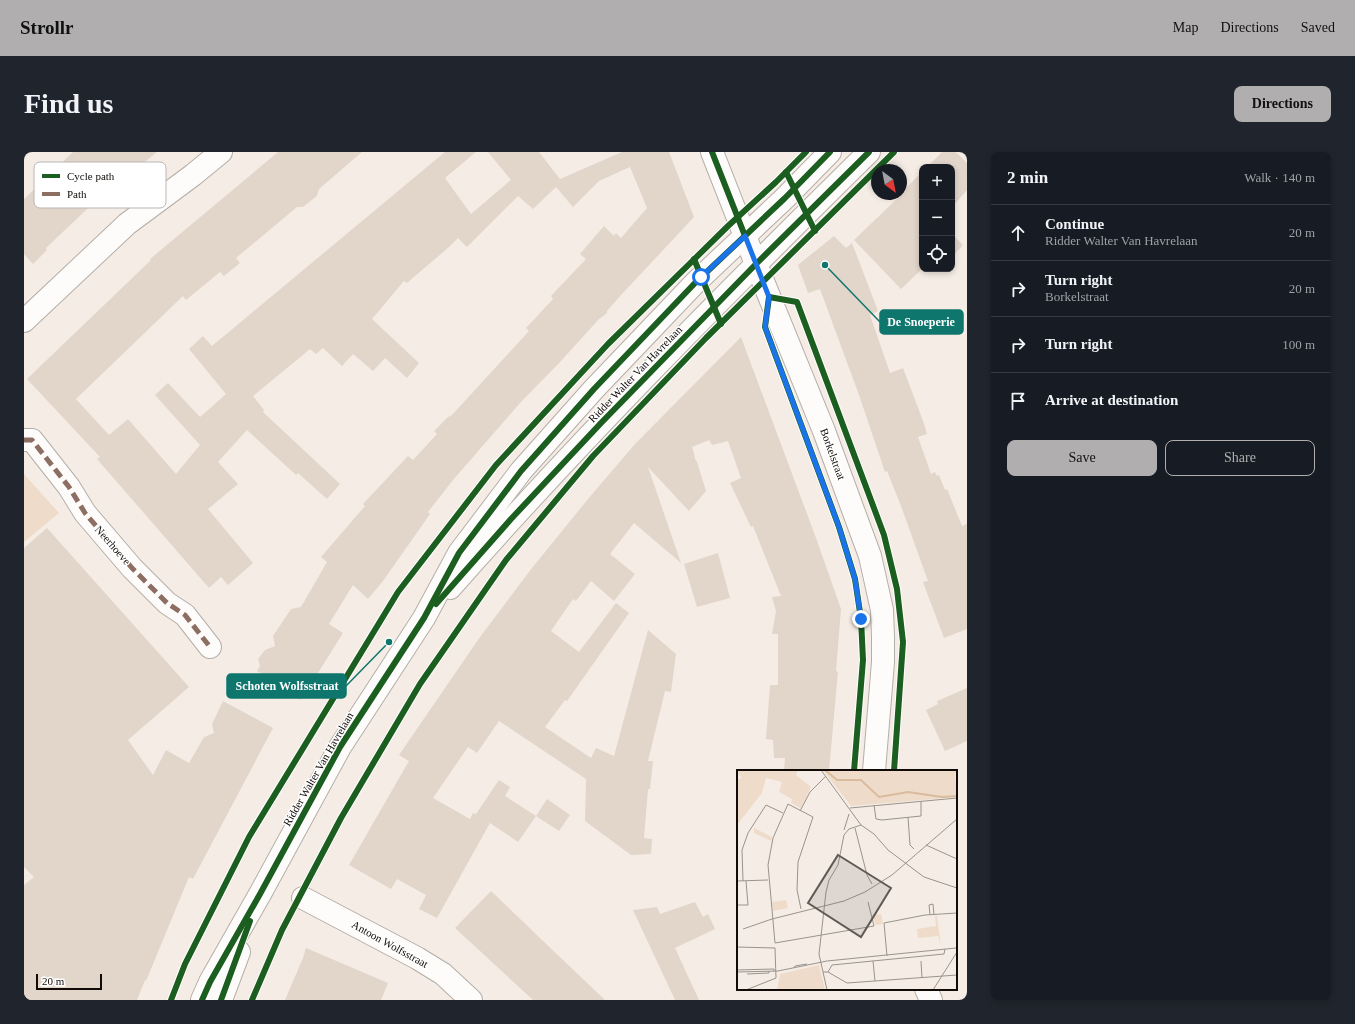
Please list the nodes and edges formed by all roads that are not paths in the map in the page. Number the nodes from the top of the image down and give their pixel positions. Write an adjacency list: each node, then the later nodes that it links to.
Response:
1 (221, 152): 5 (main road)
2 (712, 152): 7 (main road, Borkelstraat)
3 (830, 152): 7 (main road, Ridder Walter Van Havrelaan)
4 (868, 152): 8 (main road, Ridder Walter Van Havrelaan)
5 (166, 195)
6 (149, 208): 9 (main road)
7 (745, 236): 8 (main road, Borkelstraat); 11 (main road, Ridder Walter Van Havrelaan)
8 (756, 264): 11 (main road, Ridder Walter Van Havrelaan); 13 (main road, Borkelstraat)
9 (24, 321)
10 (24, 440): 12 (main road, Neerhoeve)
11 (424, 618): 14 (main road, Ridder Walter Van Havrelaan)
12 (210, 647)
13 (874, 770)
14 (260, 894): 17 (main road, Ridder Walter Van Havrelaan); 18 (main road, Ridder Walter Van Havrelaan)
15 (303, 898): 19 (main road, Antoon Wolfsstraat)
16 (926, 990): 20 (main road)
17 (202, 1000)
18 (221, 1000)
19 (471, 1000)
20 (931, 1000)

